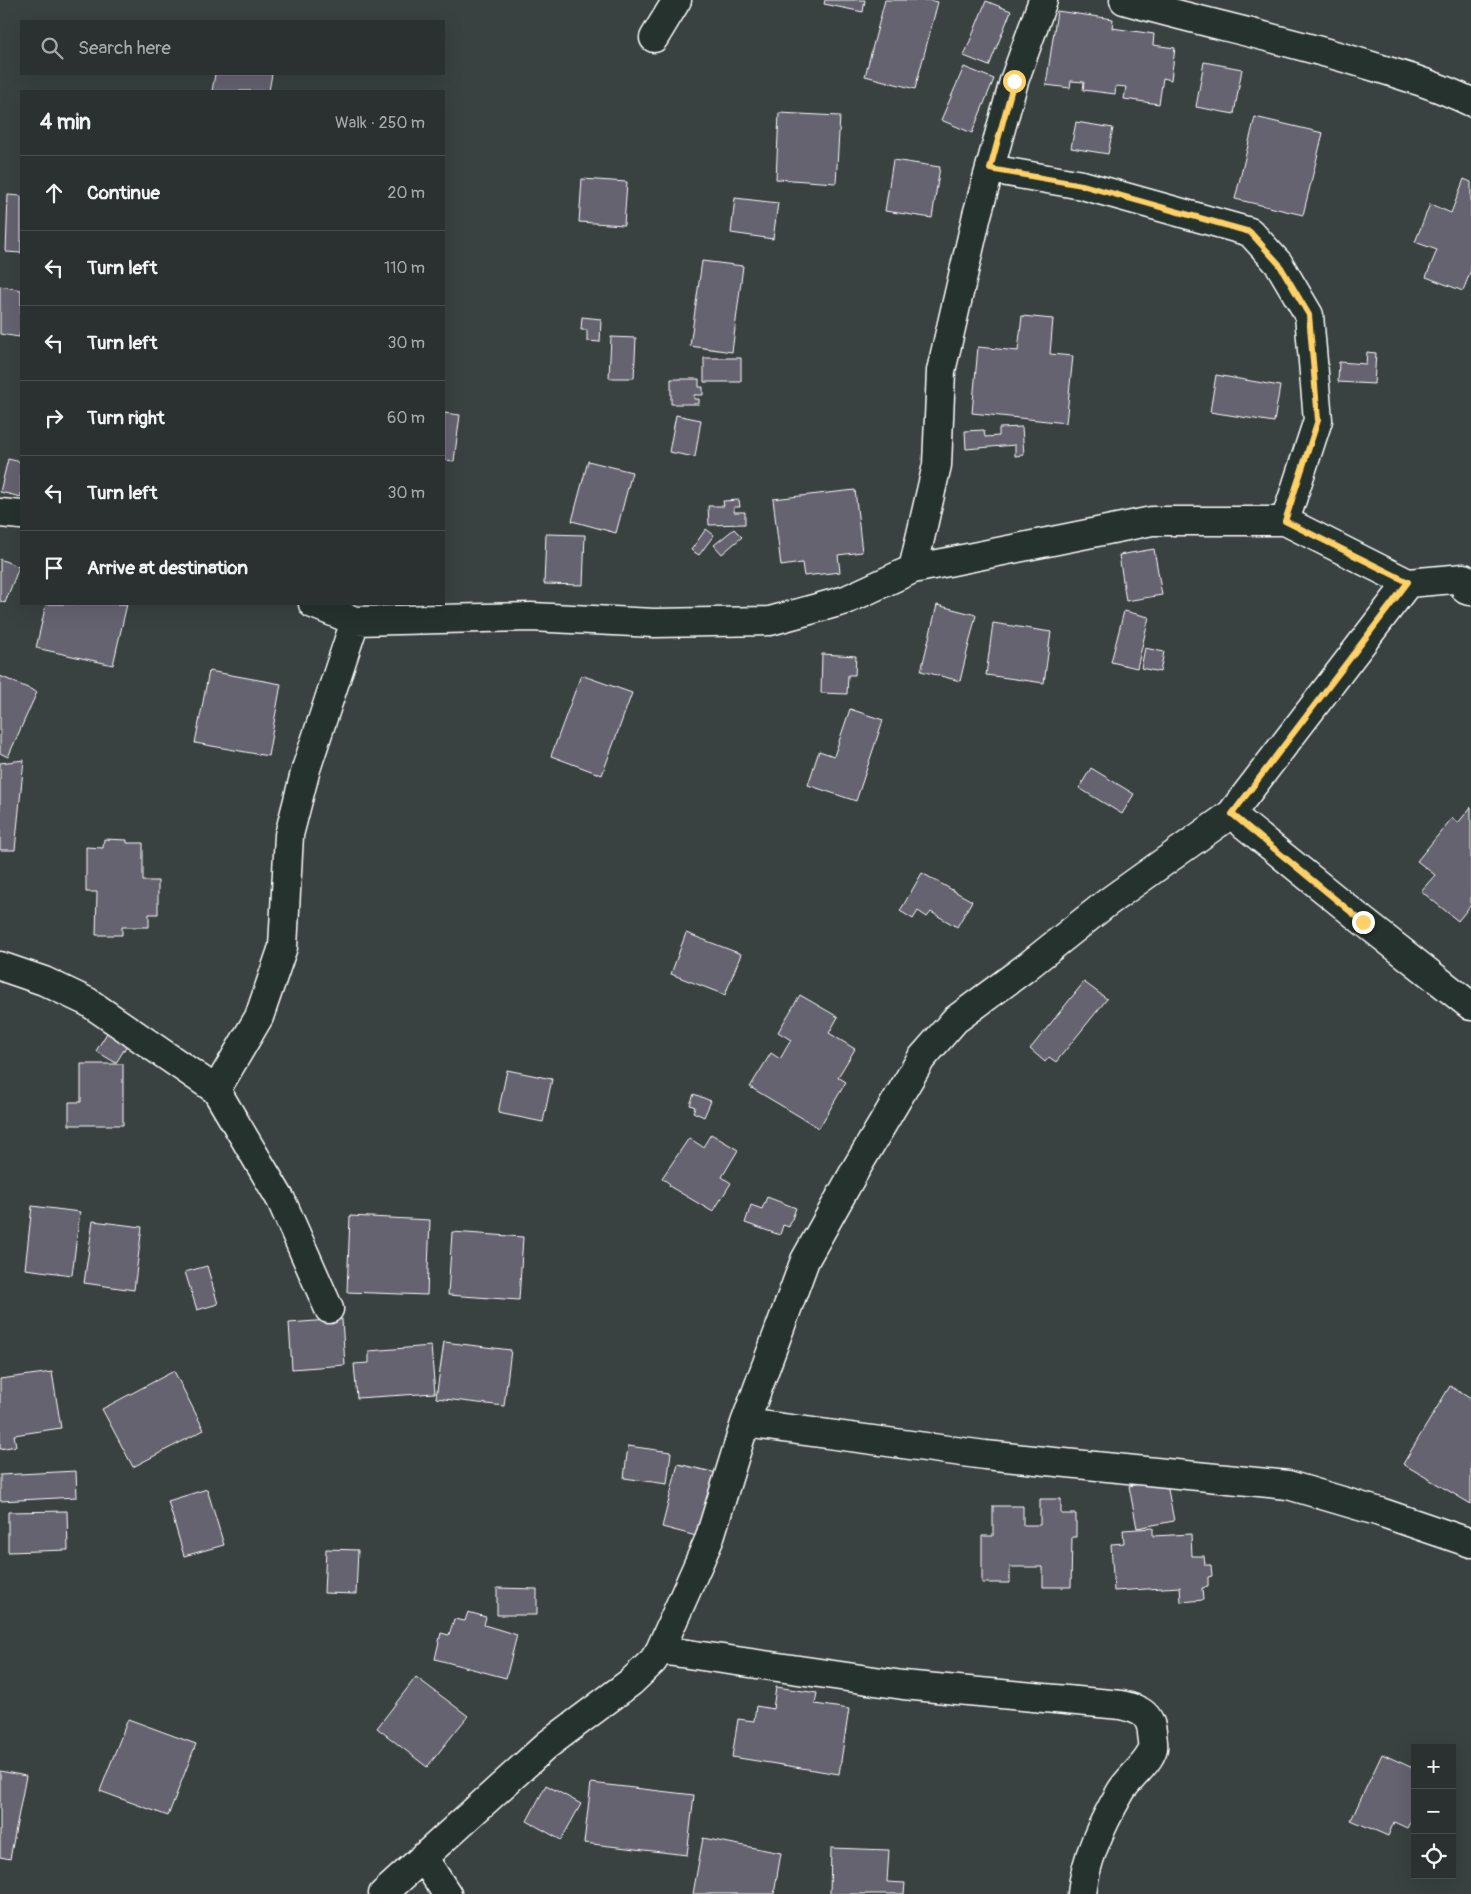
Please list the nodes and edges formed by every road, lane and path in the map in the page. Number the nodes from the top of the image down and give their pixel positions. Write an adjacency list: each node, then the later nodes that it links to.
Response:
1 (677, 0): 4 (street)
2 (1043, 0): 6 (street)
3 (1124, 0): 5 (street)
4 (654, 38)
5 (1471, 102)
6 (990, 169): 9 (street); 10 (street)
7 (0, 513): 8 (street)
8 (20, 515)
9 (1285, 521): 10 (street); 11 (street)
10 (913, 569): 14 (street)
11 (1408, 582): 12 (street); 15 (street)
12 (1469, 587)
13 (315, 605): 14 (street)
14 (355, 621): 18 (street)
15 (1232, 814): 17 (street); 20 (street)
16 (0, 966): 18 (street)
17 (1471, 1006)
18 (216, 1090): 19 (street)
19 (328, 1309)
20 (744, 1423): 21 (street); 22 (street)
21 (1471, 1543)
22 (660, 1650): 23 (street); 26 (street)
23 (423, 1857): 24 (street); 25 (street)
24 (383, 1894)
25 (446, 1894)
26 (1082, 1894)

